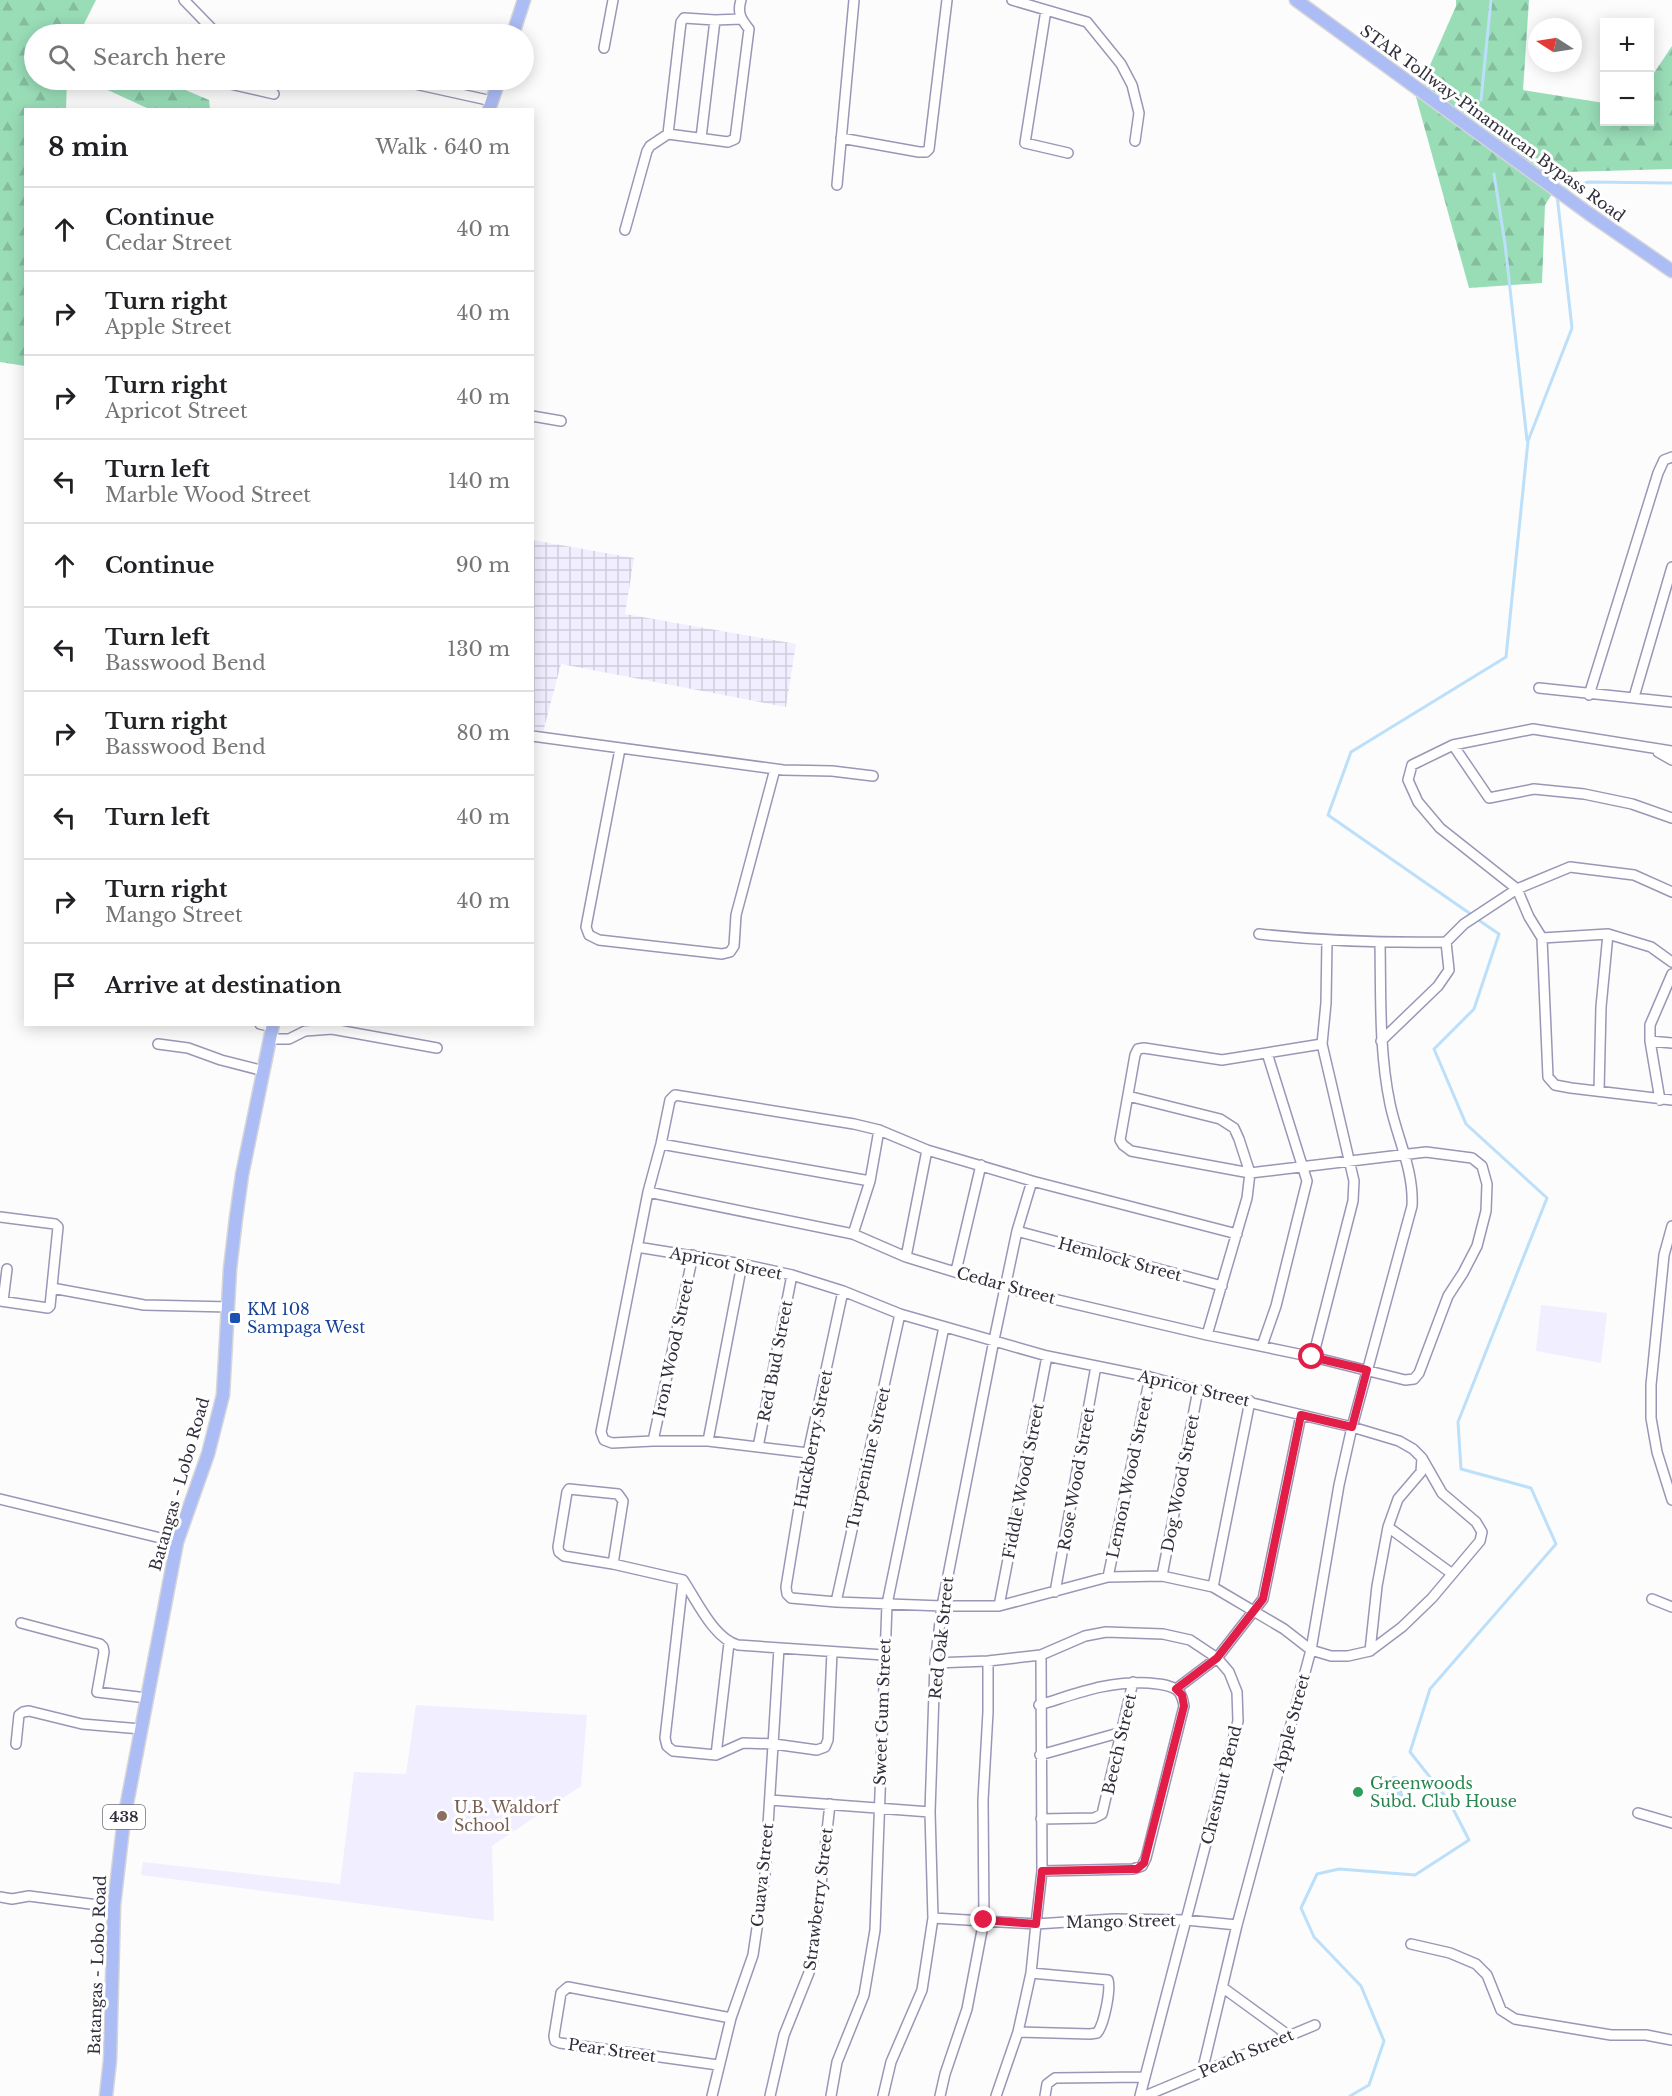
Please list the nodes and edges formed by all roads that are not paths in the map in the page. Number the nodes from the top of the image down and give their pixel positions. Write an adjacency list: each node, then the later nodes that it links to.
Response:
1 (184, 0): 12 (street)
2 (524, 0): 13 (main road)
3 (613, 0): 14 (street)
4 (741, 0): 10 (street)
5 (854, 0): 22 (street)
6 (948, 0): 22 (street)
7 (1012, 0): 9 (street)
8 (1296, 0): 27 (main road, STAR Tollway-Pinamucan Bypass Road)
9 (1046, 10): 23 (street); 24 (street)
10 (741, 19): 11 (street); 21 (street)
11 (715, 20): 20 (street); 21 (street)
12 (207, 24)
13 (516, 24)
14 (604, 48)
15 (257, 90): 18 (street)
16 (434, 90): 19 (street)
17 (495, 90): 19 (main road)
18 (274, 94)
19 (490, 105)
20 (668, 134): 21 (street); 26 (street)
21 (700, 138)
22 (841, 138): 25 (street)
23 (1135, 141)
24 (1068, 153)
25 (837, 185)
26 (625, 230)
27 (1672, 271)
28 (534, 416): 29 (street)
29 (561, 421)
30 (1672, 457): 33 (street)
31 (1672, 567): 34 (street)
32 (1539, 688): 33 (street)
33 (1589, 694): 34 (street)
34 (1634, 698): 35 (street)
35 (1672, 702)
36 (534, 736): 38 (street)
37 (1453, 744): 39 (street); 44 (street); 45 (street)
38 (620, 749): 42 (street); 42 (street)
39 (1650, 749): 40 (street); 41 (street)
40 (1672, 751)
41 (1672, 760)
42 (776, 769): 43 (street)
43 (873, 776)
44 (1672, 819)
45 (1517, 889): 46 (street); 49 (street); 51 (street)
46 (1672, 892)
47 (1259, 934): 50 (street)
48 (1608, 934): 49 (street); 53 (street); 64 (street)
49 (1542, 938): 64 (street)
50 (1327, 941): 52 (street); 60 (street)
51 (1446, 942): 52 (street); 56 (street)
52 (1380, 943): 56 (street, Apple Street)
53 (1672, 962)
54 (1672, 974): 57 (street)
55 (272, 1030): 61 (street); 63 (main road, Batangas - Lobo Road / 438)
56 (1381, 1041): 71 (street, Apple Street)
57 (1650, 1041): 58 (street); 66 (street)
58 (1672, 1043)
59 (158, 1044): 63 (street)
60 (1322, 1044): 62 (street); 72 (street)
61 (437, 1048)
62 (1268, 1053): 65 (street); 74 (street)
63 (264, 1071): 96 (main road, Batangas - Lobo Road / 438)
64 (1599, 1091): 66 (street)
65 (1128, 1096): 75 (street); 75 (street, Cedar Street)
66 (1660, 1100): 67 (street)
67 (1672, 1100)
68 (879, 1130): 69 (street); 70 (street); 76 (street)
69 (661, 1144): 76 (street); 78 (street)
70 (927, 1150): 73 (street); 86 (street)
71 (1403, 1155): 72 (street, Cedar Street); 105 (street, Apple Street); 105 (street, Cedar Street)
72 (1349, 1161): 74 (street, Cedar Street); 103 (street)
73 (981, 1165): 77 (street); 89 (street)
74 (1302, 1167): 75 (street, Cedar Street); 101 (street)
75 (1250, 1173): 83 (street)
76 (870, 1181): 82 (street)
77 (1032, 1181): 81 (street, Red Oak Street); 83 (street)
78 (648, 1192): 82 (street, Cedar Street); 84 (street)
79 (0, 1217): 92 (street)
80 (1672, 1226): 117 (street)
81 (1017, 1231): 91 (street, Hemlock Street); 93 (street, Red Oak Street)
82 (853, 1234): 86 (street, Cedar Street)
83 (1237, 1234): 91 (street)
84 (637, 1247): 85 (street, Apricot Street); 111 (street)
85 (693, 1255): 87 (street, Apricot Street); 111 (street, Iron Wood Street)
86 (906, 1257): 89 (street, Cedar Street)
87 (742, 1264): 90 (street, Apricot Street); 112 (street)
88 (7, 1269): 95 (street)
89 (956, 1271): 93 (street, Cedar Street)
90 (792, 1275): 94 (street, Apricot Street); 113 (street, Red Bud Street)
91 (1222, 1286): 99 (street)
92 (52, 1288): 95 (street); 96 (street)
93 (1007, 1288): 99 (street, Cedar Street); 100 (street, Red Oak Street)
94 (843, 1291): 97 (street, Apricot Street); 114 (street, Huckberry Street)
95 (2, 1301)
96 (229, 1307): 119 (main road, Batangas - Lobo Road / 438)
97 (900, 1314): 98 (street, Apricot Street); 128 (street, Turpentine Street)
98 (944, 1327): 100 (street, Apricot Street); 129 (street, Sweet Gum Street)
99 (1207, 1335): 101 (street, Cedar Street)
100 (994, 1340): 102 (street, Apricot Street); 130 (street, Red Oak Street)
101 (1262, 1346): 103 (street, Cedar Street)
102 (1047, 1356): 104 (street, Apricot Street); 131 (street, Fiddle Wood Street)
103 (1312, 1357): 105 (street, Cedar Street)
104 (1096, 1366): 106 (street, Apricot Street); 126 (street, Rose Wood Street)
105 (1367, 1370): 110 (street, Apple Street)
106 (1150, 1377): 107 (street, Apricot Street); 123 (street, Lemon Wood Street)
107 (1198, 1390): 108 (street, Apricot Street); 122 (street, Dog Wood Street)
108 (1250, 1401): 109 (street, Apricot Street); 125 (street)
109 (1301, 1415): 110 (street, Apricot Street); 133 (street)
110 (1352, 1427): 115 (street, Apricot Street); 137 (street, Apple Street)
111 (652, 1441): 112 (street)
112 (708, 1441): 113 (street)
113 (758, 1447): 114 (street)
114 (808, 1453): 128 (street, Huckberry Street)
115 (1422, 1458): 118 (street); 121 (street)
116 (0, 1499): 119 (street)
117 (1672, 1500)
118 (1388, 1527): 121 (street); 138 (street)
119 (177, 1542): 147 (main road, Batangas - Lobo Road / 438)
120 (613, 1564): 120 (street); 124 (street)
121 (1450, 1573): 138 (street)
122 (1162, 1576): 123 (street); 125 (street)
123 (1108, 1577): 126 (street)
124 (683, 1580): 135 (street); 153 (street)
125 (1213, 1587): 133 (street)
126 (1055, 1592): 131 (street)
127 (1652, 1599): 132 (street)
128 (836, 1602): 129 (street)
129 (887, 1604): 130 (street); 140 (street, Sweet Gum Street)
130 (942, 1606): 131 (street); 144 (street, Red Oak Street)
131 (999, 1606)
132 (1672, 1607)
133 (1254, 1610): 137 (street); 142 (street)
134 (21, 1623): 147 (street)
135 (729, 1643): 136 (street); 153 (street)
136 (779, 1648): 139 (street); 152 (street, Guava Street)
137 (1311, 1650): 138 (street); 169 (street, Apple Street)
138 (1370, 1651)
139 (832, 1652): 140 (street); 152 (street)
140 (884, 1655): 157 (street, Sweet Gum Street)
141 (1041, 1655): 142 (street, Chestnut Bend); 143 (street, Chestnut Bend); 148 (street)
142 (1217, 1658): 146 (street); 167 (street, Chestnut Bend)
143 (988, 1661): 144 (street, Chestnut Bend); 166 (street)
144 (936, 1663): 158 (street, Red Oak Street)
145 (1133, 1682): 146 (street); 148 (street); 150 (street, Beech Street)
146 (1176, 1689): 162 (street)
147 (147, 1698): 149 (main road, Batangas - Lobo Road / 438)
148 (1039, 1705): 154 (street)
149 (141, 1729): 151 (street); 164 (main road, Batangas - Lobo Road / 438)
150 (1122, 1732): 154 (street); 160 (street, Beech Street)
151 (16, 1744)
152 (774, 1744): 153 (street); 155 (street, Guava Street)
153 (716, 1755)
154 (1040, 1755): 160 (street)
155 (770, 1800): 156 (street); 173 (street, Guava Street)
156 (830, 1804): 157 (street); 183 (street, Strawberry Street)
157 (879, 1807): 158 (street); 184 (street, Sweet Gum Street)
158 (930, 1812): 165 (street, Red Oak Street)
159 (1638, 1813): 161 (street)
160 (1041, 1819): 162 (street)
161 (1672, 1823)
162 (1042, 1871): 168 (street)
163 (0, 1897): 164 (street)
164 (114, 1905): 181 (main road, Batangas - Lobo Road / 438)
165 (933, 1918): 166 (street, Mango Street); 185 (street, Red Oak Street)
166 (984, 1920): 168 (street, Mango Street); 186 (street)
167 (1186, 1920): 168 (street, Mango Street); 169 (street, Mango Street); 180 (street, Chestnut Bend)
168 (1036, 1924): 171 (street)
169 (1237, 1925): 172 (street, Apple Street)
170 (1411, 1944): 177 (street)
171 (1031, 1973): 175 (street); 175 (street)
172 (1222, 1987): 176 (street); 179 (street, Apple Street)
173 (731, 2018): 178 (street, Guava Street); 178 (street, Pear Street)
174 (1315, 2025): 176 (street, Peach Street)
175 (1018, 2032): 187 (street)
176 (1288, 2035): 179 (street, Peach Street)
177 (1672, 2040)
178 (718, 2065): 182 (street, Guava Street)
179 (1202, 2073): 190 (street, Peach Street)
180 (1145, 2077): 188 (street); 189 (street, Chestnut Bend)
181 (105, 2096)
182 (712, 2096)
183 (770, 2096)
184 (831, 2096)
185 (884, 2096)
186 (940, 2096)
187 (996, 2096)
188 (1045, 2096)
189 (1140, 2096)
190 (1145, 2096)

